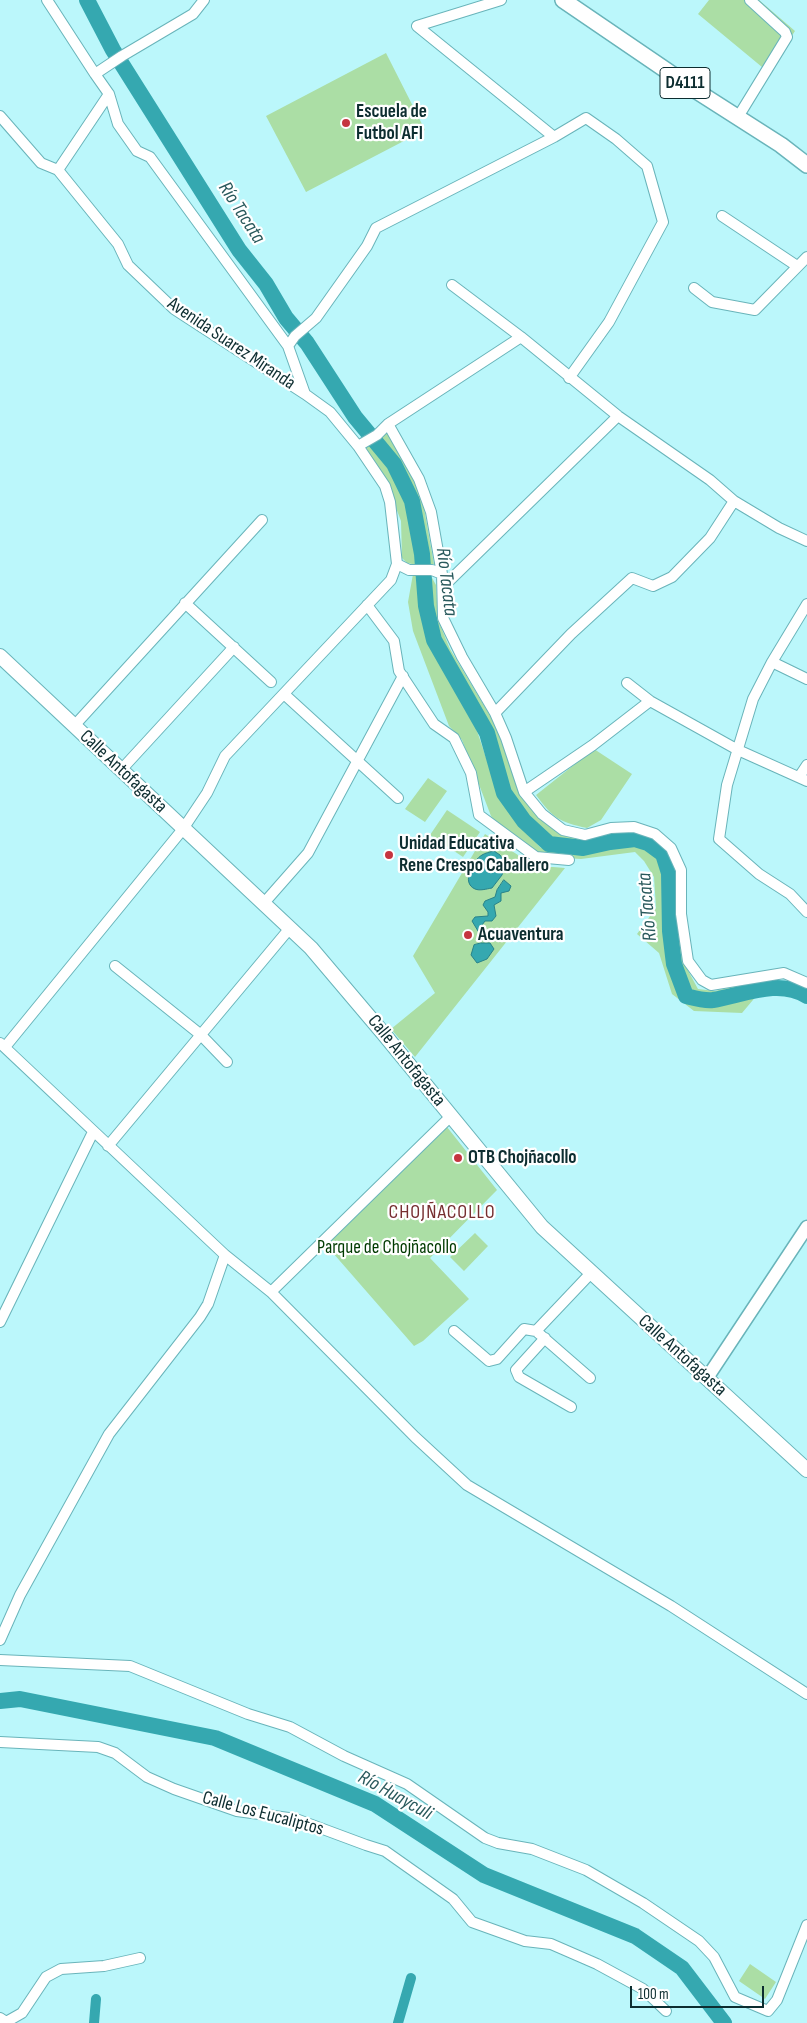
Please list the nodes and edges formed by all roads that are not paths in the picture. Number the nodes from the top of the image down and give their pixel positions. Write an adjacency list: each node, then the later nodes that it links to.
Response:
1 (47, 0): 6 (street)
2 (204, 0): 6 (street)
3 (501, 0): 10 (street)
4 (563, 0): 9 (main road, D4111)
5 (750, 0): 9 (street)
6 (95, 74): 7 (street)
7 (109, 94): 12 (street); 19 (street)
8 (0, 116): 12 (street, Avenida Suarez Miranda)
9 (738, 117): 11 (main road, D4111)
10 (554, 137): 19 (street); 20 (street)
11 (807, 165)
12 (58, 170): 21 (street, Avenida Suarez Miranda)
13 (722, 216): 15 (street)
14 (807, 257): 15 (street)
15 (797, 266): 17 (street)
16 (452, 285): 18 (street)
17 (694, 288)
18 (520, 337): 20 (street); 23 (street)
19 (288, 346): 21 (street)
20 (569, 378): 22 (street)
21 (305, 394): 24 (street, Avenida Suarez Miranda)
22 (618, 416): 25 (street); 30 (street)
23 (388, 424): 24 (street); 29 (street)
24 (362, 444): 28 (street, Avenida Suarez Miranda)
25 (734, 501): 27 (street); 43 (street)
26 (262, 520): 31 (street)
27 (807, 541)
28 (396, 564): 29 (street); 33 (street)
29 (442, 574): 30 (street)
30 (444, 586): 43 (street)
31 (186, 603): 34 (street); 44 (street)
32 (807, 604): 36 (street)
33 (367, 605): 37 (street); 41 (street)
34 (234, 647): 39 (street); 48 (street)
35 (0, 656): 44 (main road, Calle Antofagasta)
36 (772, 662): 38 (street); 45 (street)
37 (403, 676): 46 (street); 53 (street)
38 (807, 679)
39 (271, 682)
40 (627, 683): 42 (street)
41 (284, 694): 46 (street); 52 (street)
42 (650, 701): 45 (street); 50 (street)
43 (495, 713): 50 (street)
44 (74, 726): 48 (main road, Calle Antofagasta)
45 (738, 750): 49 (street); 55 (street)
46 (358, 761): 51 (street); 54 (street)
47 (807, 765): 49 (street)
48 (121, 770): 52 (main road, Calle Antofagasta)
49 (803, 779)
50 (524, 792): 58 (street)
51 (398, 798)
52 (183, 829): 54 (main road, Calle Antofagasta); 60 (street)
53 (569, 860)
54 (264, 903): 56 (main road, Calle Antofagasta)
55 (807, 912)
56 (290, 928): 59 (street); 62 (main road, Calle Antofagasta)
57 (115, 966): 59 (street)
58 (807, 983)
59 (201, 1035): 61 (street); 64 (street)
60 (2, 1045): 63 (street)
61 (227, 1062)
62 (450, 1116): 67 (main road, Calle Antofagasta); 68 (street)
63 (94, 1132): 64 (street); 69 (street)
64 (108, 1146): 66 (street)
65 (807, 1227): 74 (street)
66 (225, 1256): 68 (street); 77 (street)
67 (591, 1273): 71 (street); 74 (main road, Calle Antofagasta)
68 (271, 1292): 79 (street)
69 (0, 1322)
70 (454, 1331): 71 (street)
71 (536, 1331): 72 (street)
72 (545, 1338): 73 (street); 75 (street)
73 (590, 1378)
74 (707, 1378): 76 (main road, Calle Antofagasta)
75 (571, 1407)
76 (807, 1470)
77 (0, 1640)
78 (0, 1660): 84 (street)
79 (807, 1694)
80 (0, 1742): 83 (street, Calle Los Eucaliptos)
81 (807, 1924): 84 (street)
82 (140, 1958): 85 (street)
83 (666, 2011)
84 (768, 2011): 86 (street)
85 (0, 2018)
86 (767, 2023)

